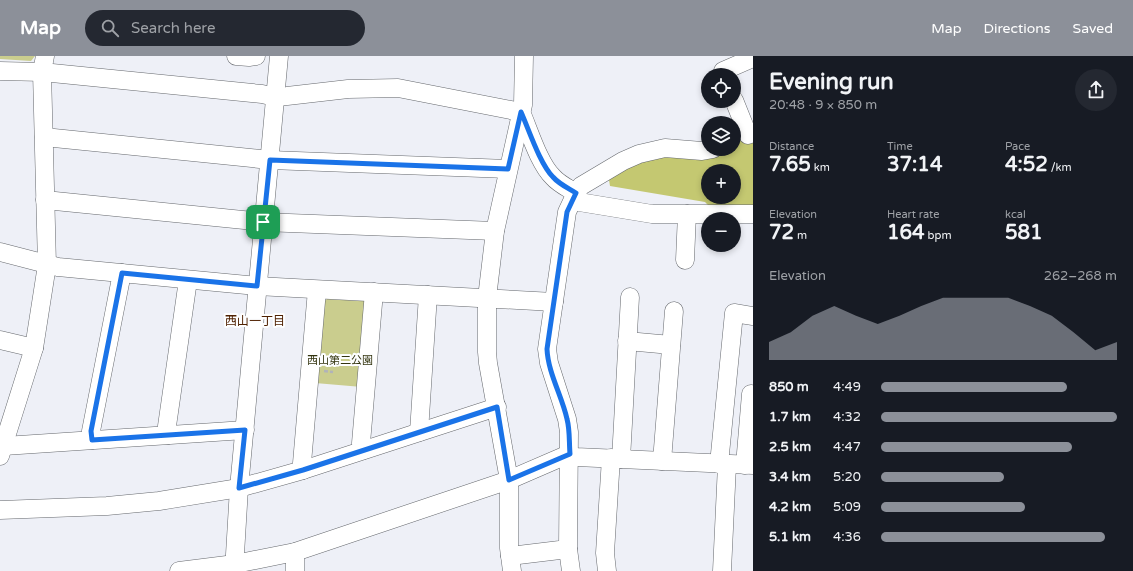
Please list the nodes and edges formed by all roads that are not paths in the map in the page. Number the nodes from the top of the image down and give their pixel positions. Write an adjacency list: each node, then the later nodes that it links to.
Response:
1 (236, 56): 2 (street)
2 (256, 56)
3 (279, 56): 9 (street)
4 (524, 56): 11 (street)
5 (753, 58): 7 (street)
6 (44, 64): 8 (street); 9 (street); 12 (street)
7 (730, 68)
8 (0, 71)
9 (275, 96): 11 (street); 15 (street)
10 (736, 108): 13 (street)
11 (521, 112): 16 (street); 17 (street)
12 (44, 136): 15 (street); 18 (street)
13 (745, 136)
14 (701, 151): 17 (street)
15 (270, 160): 16 (street); 21 (street)
16 (508, 169): 22 (street)
17 (574, 197): 19 (street); 34 (street)
18 (45, 200): 21 (street); 25 (street)
19 (687, 214): 20 (street); 24 (street)
20 (753, 214)
21 (263, 222): 22 (street); 28 (street)
22 (495, 231): 33 (street)
23 (0, 252): 25 (street)
24 (685, 260)
25 (47, 265): 26 (street); 40 (street)
26 (122, 273): 27 (street); 46 (street)
27 (188, 280): 28 (street); 45 (street)
28 (257, 286): 29 (street); 43 (street)
29 (317, 290): 30 (street); 54 (street)
30 (374, 292): 31 (street); 47 (street)
31 (428, 295): 33 (street); 44 (street)
32 (630, 297): 38 (street)
33 (487, 298): 34 (street); 42 (street)
34 (554, 302): 49 (street)
35 (674, 311): 39 (street)
36 (753, 316): 52 (street)
37 (0, 340): 40 (street)
38 (627, 341): 39 (street); 50 (street)
39 (671, 345): 51 (street)
40 (34, 348): 48 (street)
41 (751, 394): 53 (street)
42 (497, 407): 44 (street); 55 (street)
43 (245, 430): 45 (street); 56 (street)
44 (419, 432): 47 (street)
45 (168, 434): 46 (street)
46 (92, 440): 48 (street)
47 (363, 450): 54 (street)
48 (2, 451)
49 (570, 454): 50 (street); 55 (street); 58 (street)
50 (616, 459): 51 (street); 65 (street)
51 (662, 461): 52 (street)
52 (723, 464): 53 (street); 66 (street)
53 (749, 465)
54 (303, 470): 56 (street)
55 (509, 480): 59 (street); 60 (street)
56 (239, 488): 57 (street); 61 (street)
57 (0, 510)
58 (568, 549): 60 (street); 64 (street)
59 (295, 552): 61 (street); 63 (street)
60 (510, 567)
61 (234, 568): 62 (street)
62 (179, 571)
63 (295, 571)
64 (571, 571)
65 (607, 571)
66 (722, 571)

